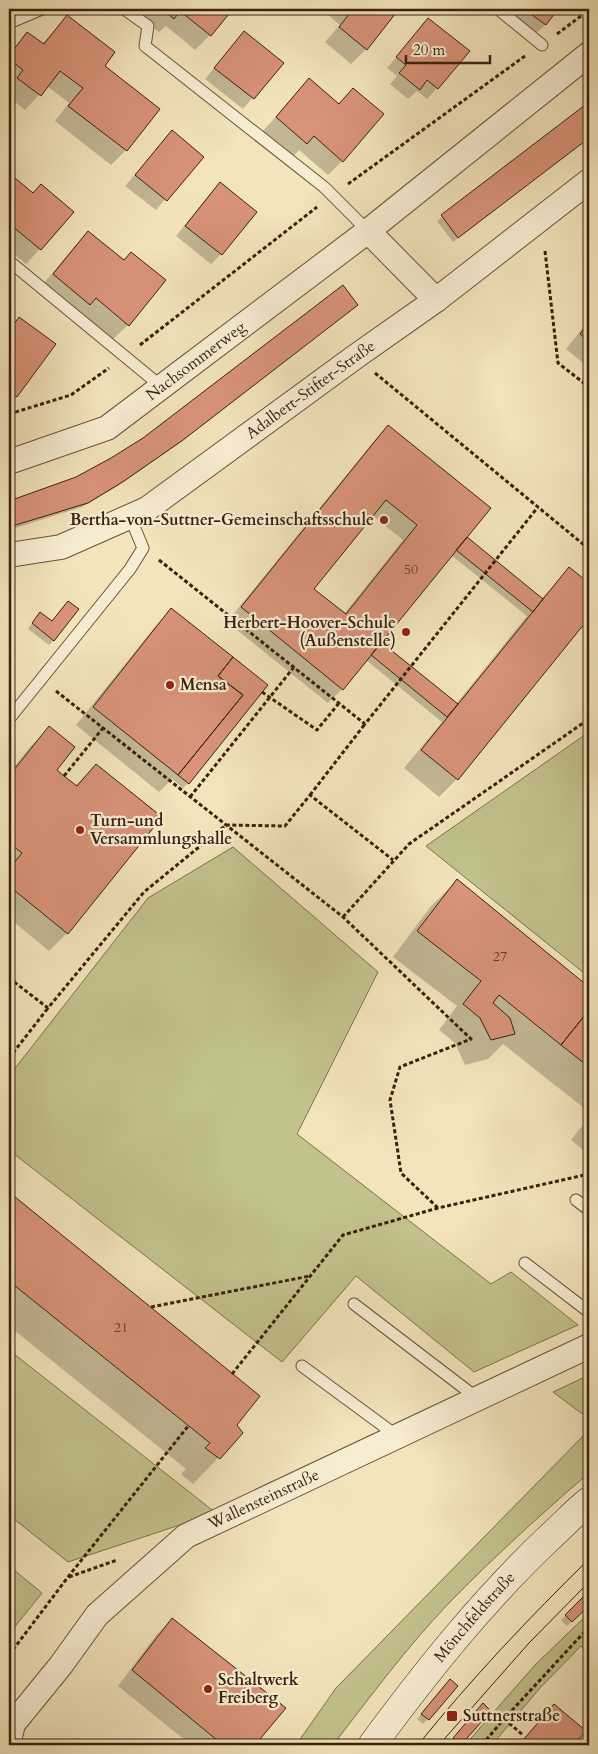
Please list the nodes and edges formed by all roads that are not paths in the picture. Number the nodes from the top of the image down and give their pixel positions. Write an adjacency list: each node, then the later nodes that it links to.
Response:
1 (42, 9): 4 (lane)
2 (124, 9): 8 (lane)
3 (498, 9): 5 (lane)
4 (9, 23)
5 (542, 44)
6 (589, 54): 8 (street, Nachsommerweg)
7 (589, 181): 10 (street, Adalbert-Stifter-Straße)
8 (368, 231): 10 (street); 11 (street, Nachsommerweg)
9 (9, 261): 11 (lane)
10 (436, 300): 13 (street, Adalbert-Stifter-Straße)
11 (162, 387): 12 (street, Nachsommerweg)
12 (9, 462)
13 (130, 516): 14 (street, Adalbert-Stifter-Straße); 15 (lane)
14 (9, 555)
15 (9, 719)
16 (576, 1200): 17 (lane)
17 (589, 1210)
18 (525, 1263): 20 (lane)
19 (354, 1304): 23 (lane)
20 (589, 1312)
21 (589, 1346): 23 (street, Wallensteinstraße)
22 (302, 1366): 24 (lane)
23 (477, 1398): 24 (street, Wallensteinstraße)
24 (397, 1436): 26 (street, Wallensteinstraße)
25 (589, 1501): 27 (main road, Mönchfeldstraße)
26 (9, 1741)
27 (372, 1745)

